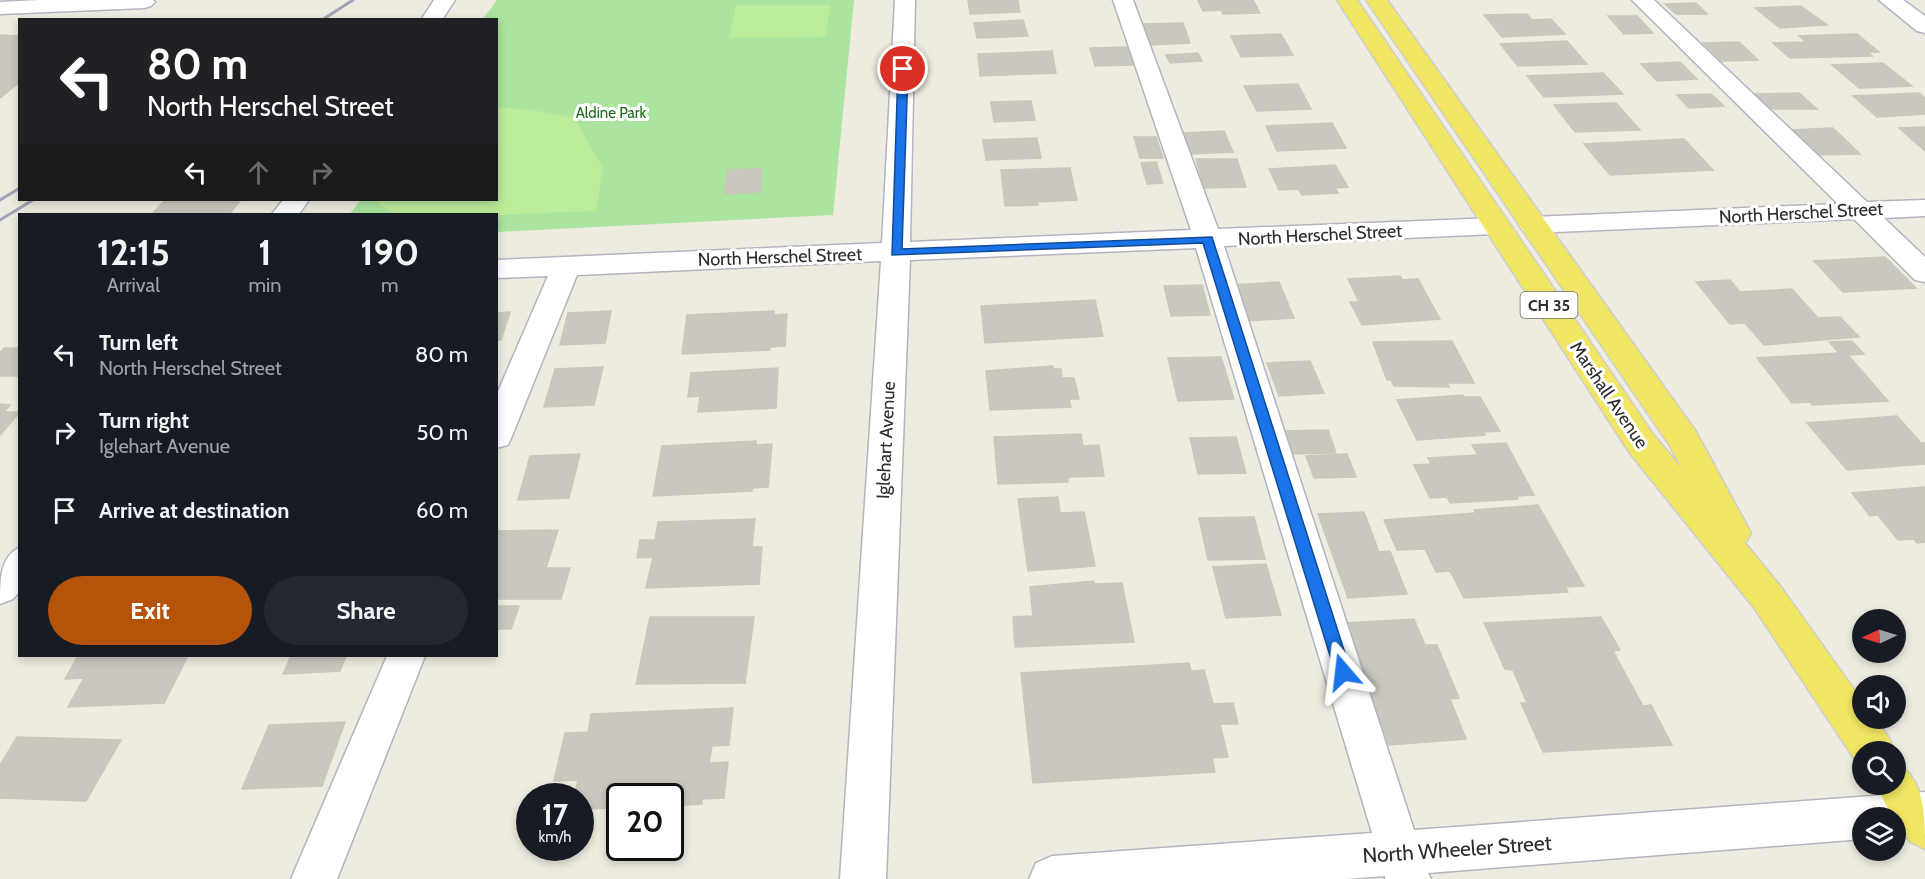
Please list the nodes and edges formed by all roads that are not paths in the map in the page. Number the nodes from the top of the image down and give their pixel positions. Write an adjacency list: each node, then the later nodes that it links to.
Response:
1 (446, 0): 10 (street)
2 (905, 0): 19 (street, Iglehart Avenue)
3 (1123, 0): 18 (street)
4 (1347, 0): 17 (main road, Marshall Avenue / CH 35)
5 (1376, 0): 16 (main road, Marshall Avenue / CH 35)
6 (1642, 0): 14 (street)
7 (1889, 0): 11 (street)
8 (144, 3): 9 (street)
9 (0, 8)
10 (432, 18)
11 (1925, 26)
12 (295, 201): 15 (street)
13 (1925, 208): 14 (street, North Herschel Street)
14 (1861, 210): 16 (street, North Herschel Street); 22 (street)
15 (286, 213)
16 (1533, 225): 26 (main road, Marshall Avenue / CH 35)
17 (1495, 226): 18 (street, North Herschel Street); 26 (main road, Marshall Avenue / CH 35)
18 (1208, 240): 19 (street, North Herschel Street); 30 (street)
19 (896, 252): 20 (street, North Herschel Street); 32 (street, Iglehart Avenue)
20 (566, 266): 21 (street, North Herschel Street); 23 (street)
21 (498, 269)
22 (1925, 273)
23 (498, 431)
24 (18, 565): 25 (street)
25 (0, 588)
26 (1768, 598): 28 (main road, Marshall Avenue / CH 35)
27 (406, 657): 31 (street)
28 (1866, 741)
29 (1852, 819): 30 (street, North Wheeler Street)
30 (1404, 866): 33 (street, North Wheeler Street)
31 (314, 879)
32 (863, 879)
33 (1052, 879)

